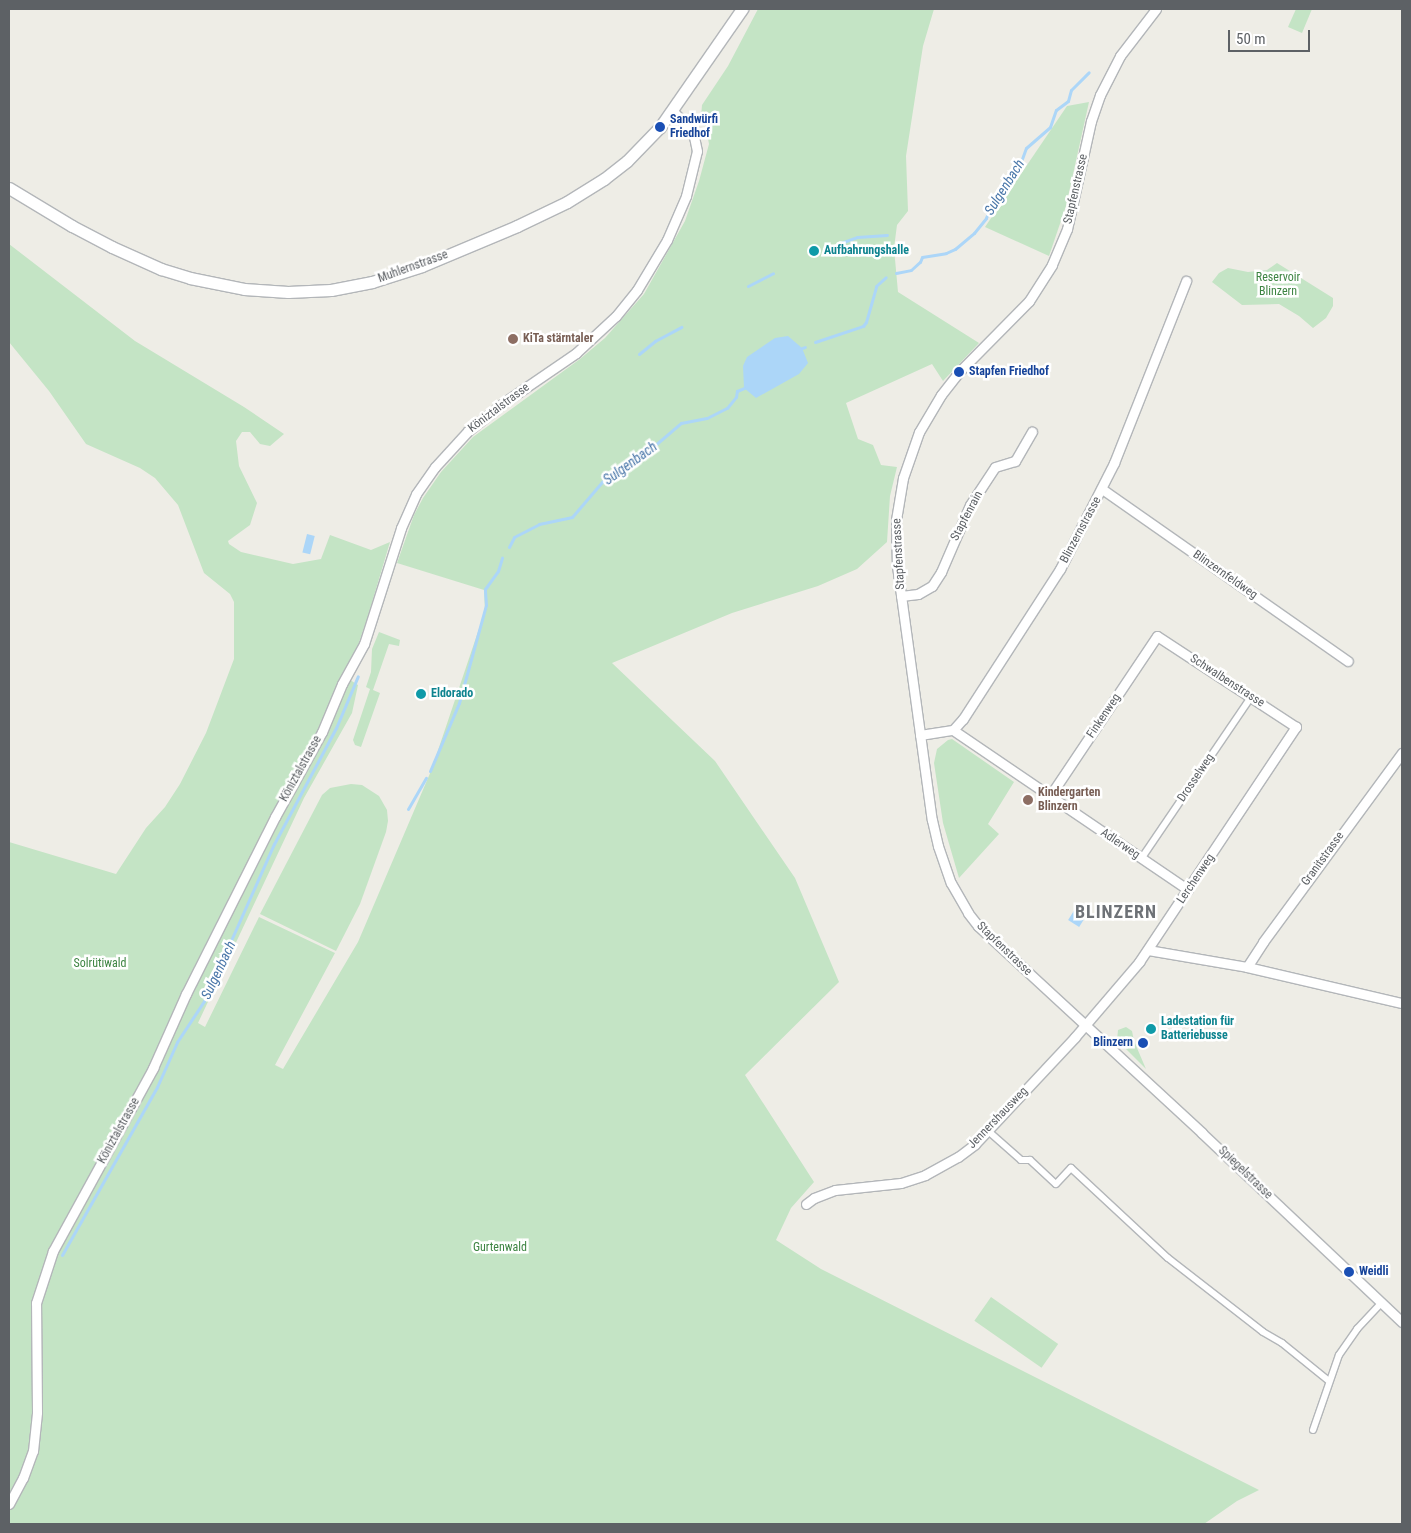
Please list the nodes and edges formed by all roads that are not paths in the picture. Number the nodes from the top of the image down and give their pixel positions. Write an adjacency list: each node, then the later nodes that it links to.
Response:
1 (742, 9): 3 (street, Muhlernstrasse)
2 (1156, 9): 8 (street, Stapfenstrasse)
3 (673, 111): 4 (street, Muhlernstrasse); 29 (street, Köniztalstrasse)
4 (9, 188)
5 (1186, 281): 7 (street, Blinzernstrasse)
6 (1032, 432): 8 (street, Stapfenrain)
7 (1102, 490): 10 (street, Blinzernfeldweg); 13 (street, Blinzernstrasse)
8 (901, 596): 14 (street, Stapfenstrasse)
9 (1158, 636): 11 (street, Schwalbenstrasse); 16 (street, Finkenweg)
10 (1348, 661)
11 (1251, 697): 12 (street, Schwalbenstrasse); 17 (street, Drosselweg)
12 (1296, 726): 18 (street, Lerchenweg)
13 (952, 730): 14 (street); 16 (street, Adlerweg)
14 (920, 735): 22 (street, Stapfenstrasse)
15 (1402, 753): 20 (street, Granitstrasse)
16 (1050, 796): 17 (street, Adlerweg)
17 (1141, 859): 18 (street, Adlerweg)
18 (1188, 890): 19 (street, Lerchenweg)
19 (1148, 950): 20 (street); 22 (street, Lerchenweg)
20 (1247, 968): 21 (street)
21 (1402, 1003)
22 (1086, 1024): 23 (street, Jennershausweg); 25 (street, Spiegelstrasse)
23 (988, 1130): 24 (street, Jennershausweg); 27 (street)
24 (806, 1204)
25 (1382, 1302): 26 (street, Spiegelstrasse); 27 (street)
26 (1402, 1322)
27 (1329, 1381): 28 (street)
28 (1313, 1430)
29 (9, 1504)

